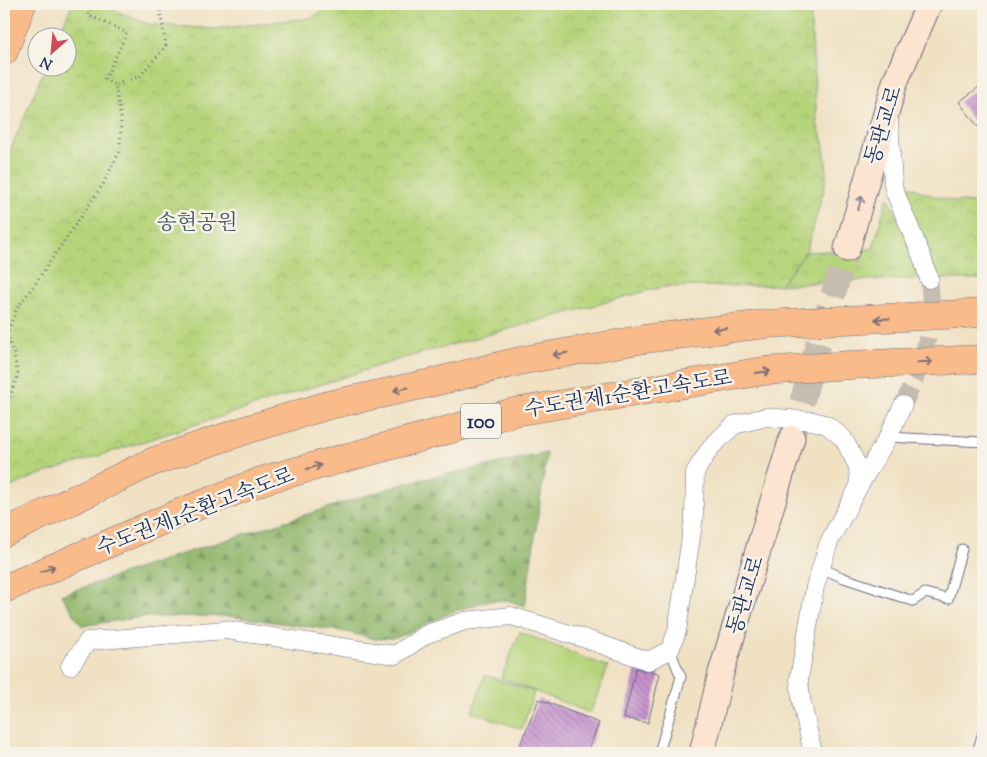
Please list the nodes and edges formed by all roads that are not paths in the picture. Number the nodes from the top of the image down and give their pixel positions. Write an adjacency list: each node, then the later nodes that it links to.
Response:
1 (22, 4): 3 (highway)
2 (929, 4): 4 (main road, 동판교로)
3 (4, 51)
4 (895, 82): 5 (main road, 동판교로, one-way to 4); 6 (street)
5 (847, 250)
6 (929, 279)
7 (983, 313): 14 (highway, 100, one-way to 14)
8 (983, 360): 17 (highway, 수도권제1순환고속도로 / 100, one-way to 8)
9 (903, 405): 10 (street)
10 (888, 436): 12 (lane); 13 (street)
11 (792, 438): 22 (main road, 동판교로)
12 (983, 442)
13 (859, 486): 16 (street); 18 (street)
14 (4, 533)
15 (962, 549): 16 (lane)
16 (821, 568): 23 (street)
17 (4, 589)
18 (670, 650): 19 (street); 21 (lane)
19 (70, 666)
20 (983, 732): 24 (lane)
21 (659, 753)
22 (702, 753)
23 (813, 753)
24 (976, 753)

